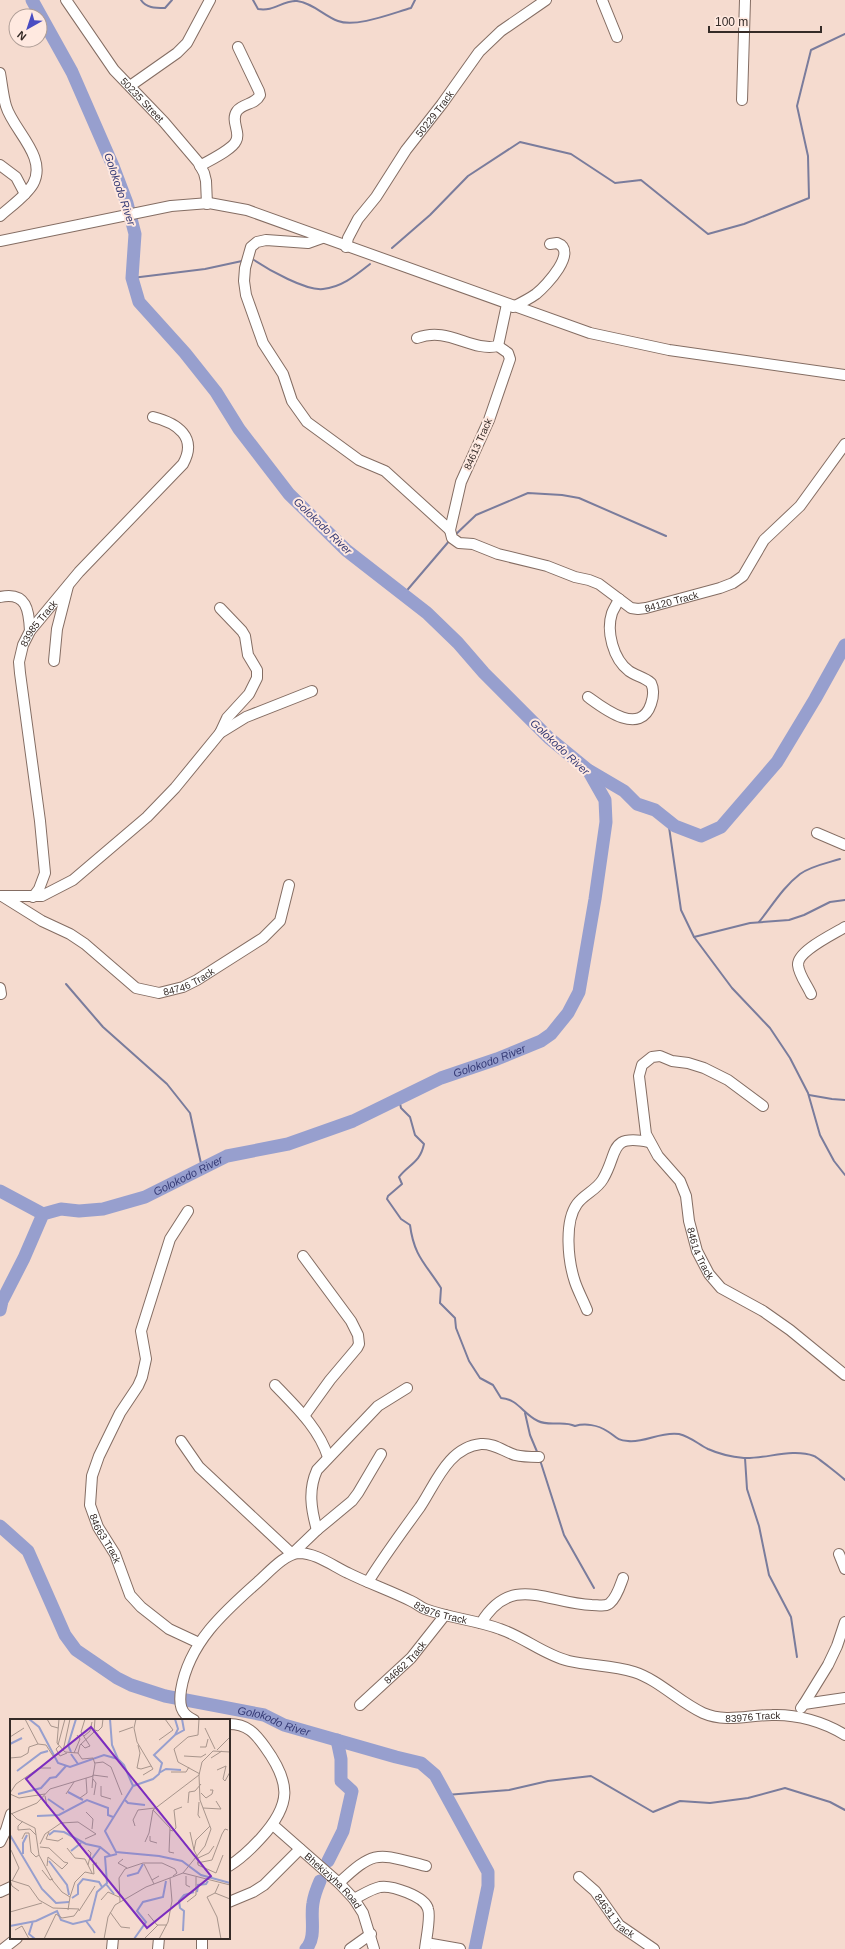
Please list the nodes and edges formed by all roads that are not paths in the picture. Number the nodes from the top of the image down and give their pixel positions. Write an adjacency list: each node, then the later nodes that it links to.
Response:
1 (66, 0): 9 (street, 50235 Street)
2 (210, 0): 9 (street)
3 (546, 0): 19 (street, 50229 Track)
4 (602, 0): 6 (street)
5 (745, 0): 10 (street)
6 (617, 37)
7 (238, 47): 12 (street)
8 (0, 73): 13 (street)
9 (130, 86): 12 (street, 50235 Street)
10 (742, 100)
11 (0, 165): 13 (street)
12 (200, 166): 14 (street, 50235 Street)
13 (25, 194): 15 (street)
14 (207, 204): 16 (street); 17 (street)
15 (0, 216)
16 (322, 238): 19 (street); 26 (street, 84120 Track)
17 (0, 241)
18 (550, 244): 20 (street)
19 (346, 247): 20 (street)
20 (510, 306): 22 (street); 23 (street)
21 (417, 338): 22 (street)
22 (498, 346): 26 (street, 84613 Track)
23 (845, 375)
24 (153, 417): 27 (street, 83985 Track)
25 (845, 444): 29 (street, 84120 Track)
26 (450, 530): 29 (street, 84120 Track)
27 (68, 585): 31 (street, 83985 Track); 32 (street)
28 (0, 597): 31 (street)
29 (619, 599): 34 (street)
30 (220, 608): 35 (street)
31 (30, 631): 40 (street, 83985 Track)
32 (54, 661)
33 (312, 691): 35 (street)
34 (588, 697)
35 (220, 733): 40 (street)
36 (817, 833): 37 (street)
37 (845, 845)
38 (289, 885): 39 (street, 84746 Track)
39 (1, 896): 40 (street)
40 (33, 897)
41 (845, 927): 42 (street)
42 (811, 994)
43 (762, 1106): 44 (street, 84614 Track)
44 (649, 1142): 47 (street); 48 (street, 84614 Track)
45 (188, 1211): 65 (street, 84663 Track)
46 (303, 1256): 51 (street)
47 (587, 1310)
48 (845, 1374)
49 (275, 1384): 51 (street)
50 (407, 1388): 54 (street)
51 (304, 1416): 54 (street)
52 (181, 1441): 57 (street)
53 (381, 1454): 56 (street)
54 (328, 1457): 56 (street)
55 (539, 1457): 61 (street)
56 (317, 1530): 57 (street)
57 (292, 1554): 61 (street, 83976 Track); 65 (street)
58 (839, 1554): 59 (street)
59 (845, 1569)
60 (623, 1578): 64 (street)
61 (368, 1582): 62 (street, 83976 Track)
62 (445, 1615): 64 (street, 83976 Track); 68 (street, 84662 Track)
63 (845, 1622): 67 (street)
64 (481, 1623): 69 (street, 83976 Track)
65 (198, 1643): 70 (street)
66 (845, 1698): 67 (street)
67 (804, 1704): 69 (street)
68 (360, 1705)
69 (794, 1716): 72 (street, 83976 Track)
70 (192, 1719)
71 (230, 1724): 74 (street)
72 (845, 1735)
73 (10, 1817): 75 (street)
74 (273, 1825): 76 (street, Bhekiziyha Road); 77 (street)
75 (0, 1842)
76 (300, 1849): 80 (street, Bhekiziyha Road); 84 (street)
77 (230, 1865)
78 (426, 1866): 80 (street)
79 (580, 1877): 94 (street, 84631 Track)
80 (339, 1883): 83 (street, Bhekiziyha Road)
81 (10, 1887): 82 (street)
82 (0, 1892)
83 (354, 1899): 85 (street, Bhekiziyha Road); 88 (street)
84 (230, 1902)
85 (371, 1934): 91 (street); 92 (street, Bhekiziyha Road)
86 (16, 1939): 89 (street)
87 (113, 1939): 90 (street)
88 (425, 1946): 93 (street)
89 (3, 1949)
90 (112, 1949)
91 (350, 1949)
92 (374, 1949)
93 (460, 1949)
94 (654, 1949)

